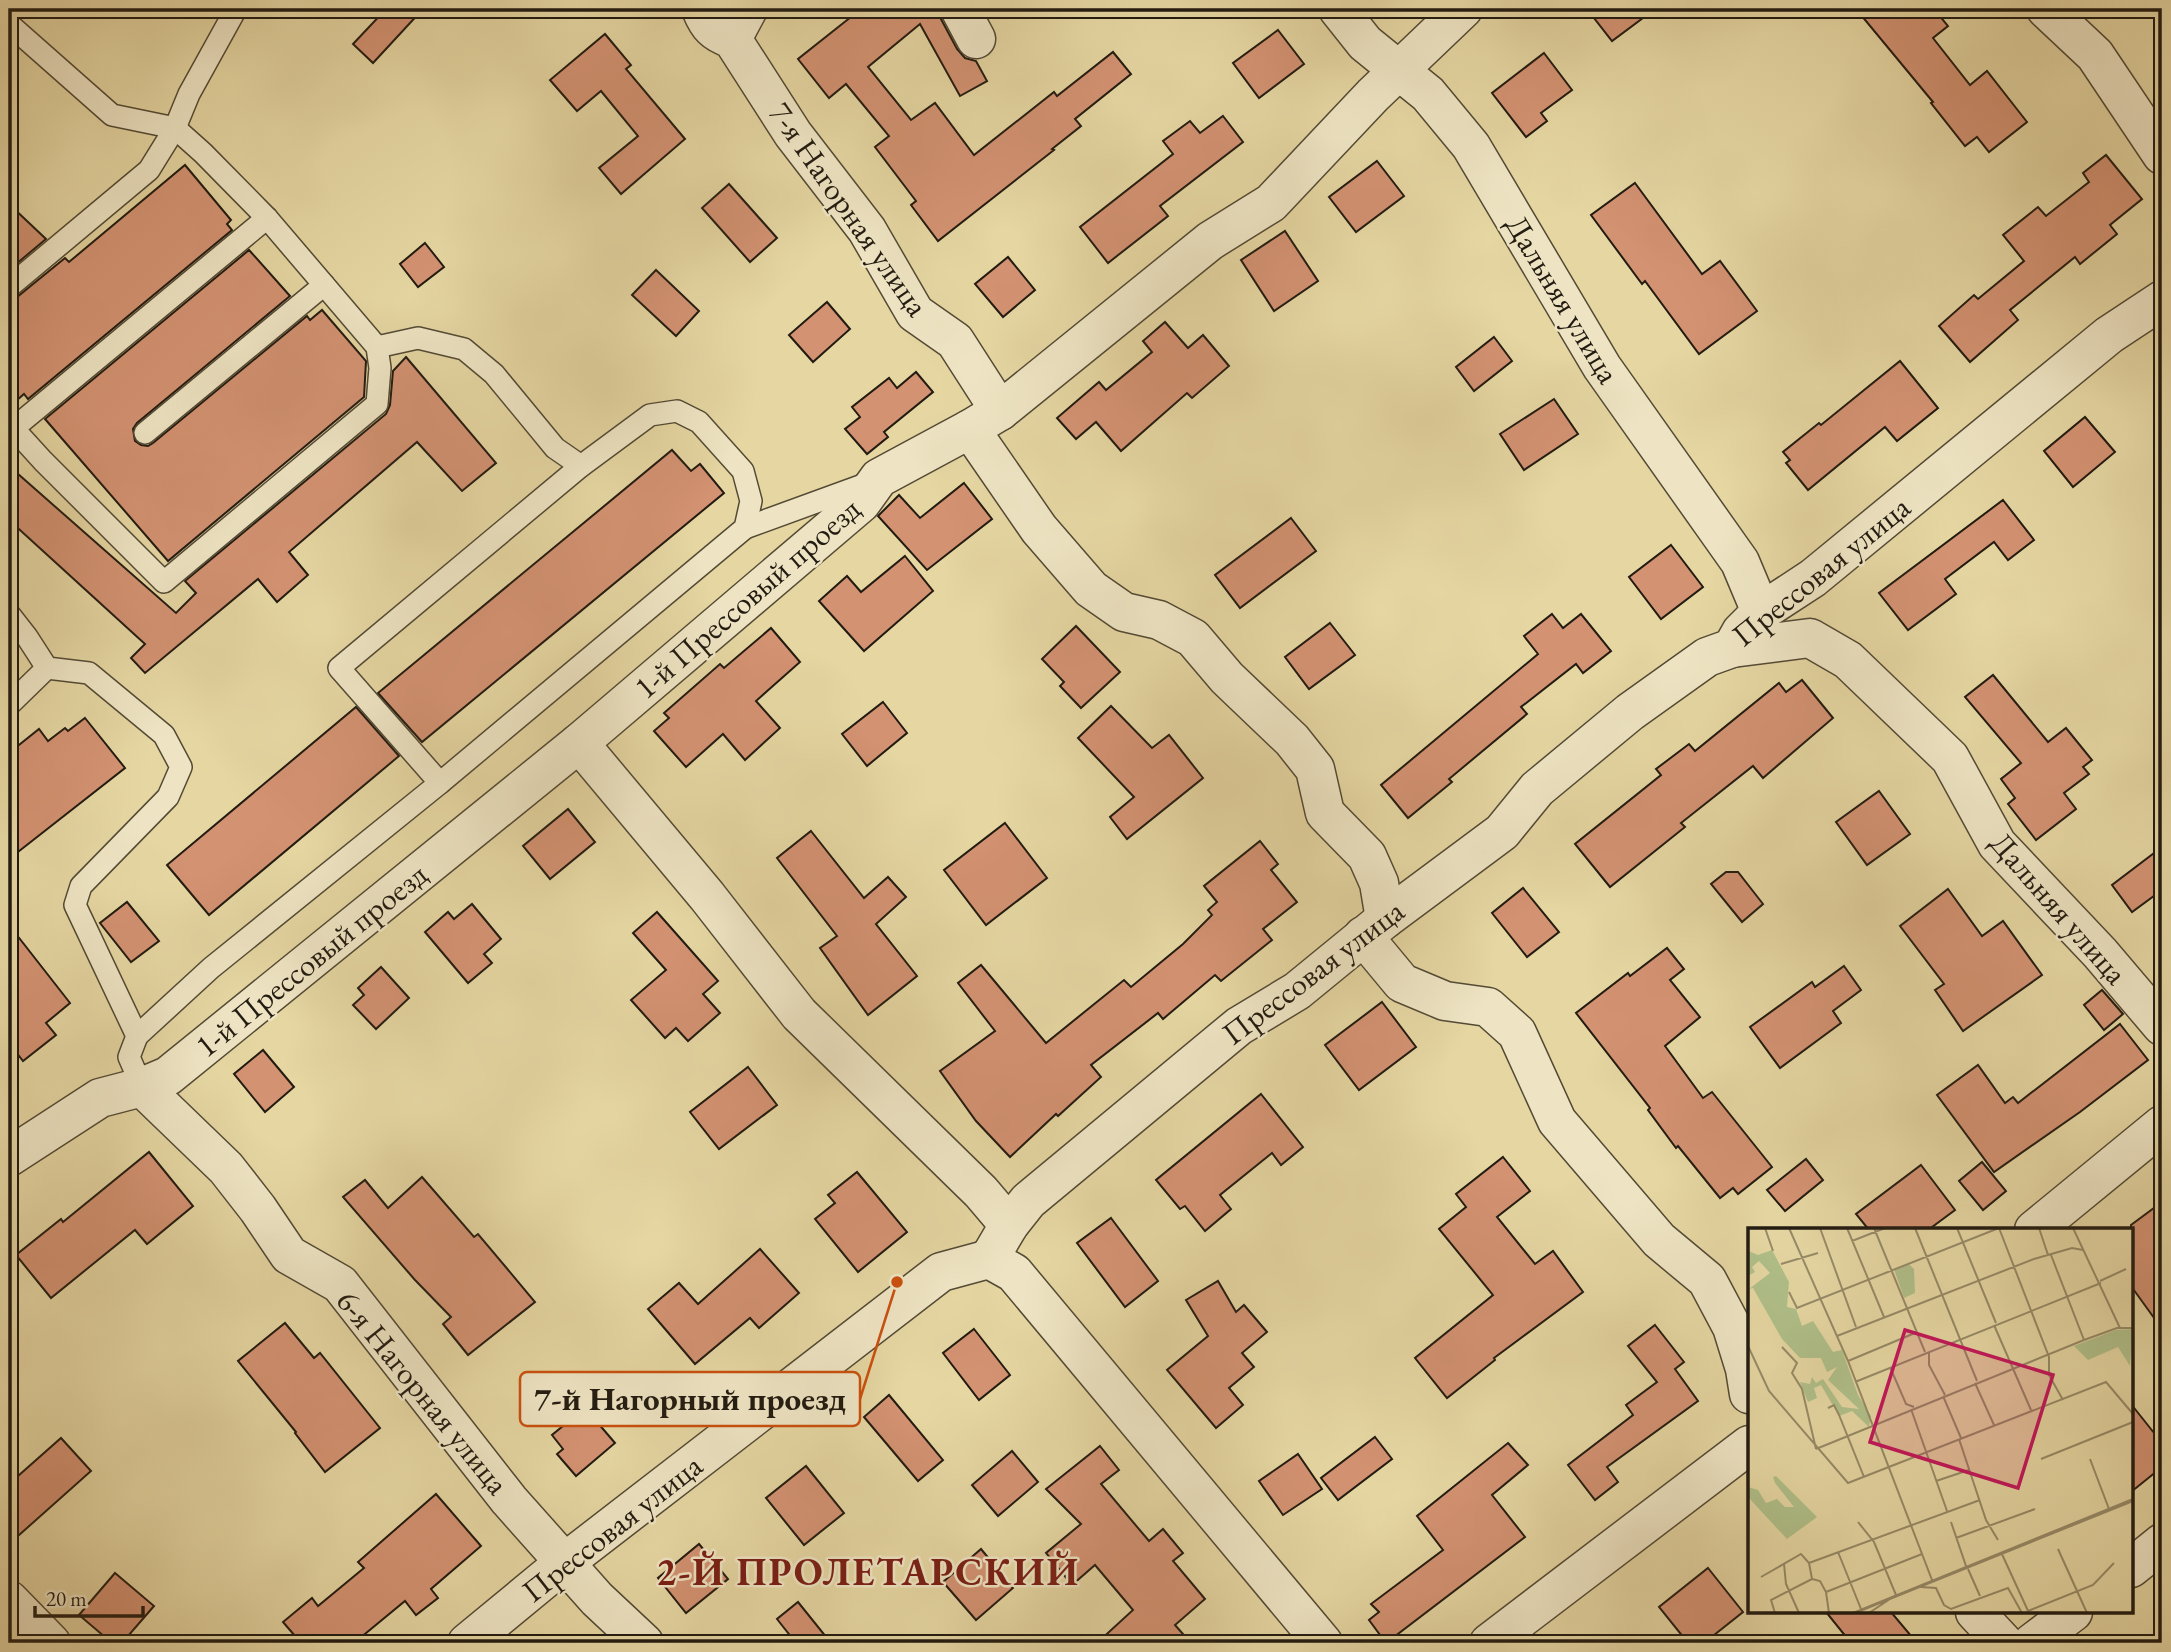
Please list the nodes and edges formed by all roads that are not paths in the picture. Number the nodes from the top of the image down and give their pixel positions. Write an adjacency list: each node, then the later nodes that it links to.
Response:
1 (236, 9): 9 (lane)
2 (701, 9): 7 (street, 7-я Нагорная улица)
3 (1338, 9): 8 (street, Дальняя улица)
4 (1463, 9): 8 (street, 1-й Прессовый проезд)
5 (2046, 9): 10 (street)
6 (9, 24): 9 (lane)
7 (740, 24): 16 (street, 7-я Нагорная улица)
8 (1399, 70): 16 (street, 1-й Прессовый проезд); 22 (street, Дальняя улица)
9 (175, 128): 11 (lane); 13 (lane)
10 (2158, 141)
11 (267, 218): 12 (lane); 17 (lane)
12 (324, 285): 15 (lane); 18 (lane)
13 (9, 287)
14 (2162, 300): 22 (street, Прессовая улица)
15 (376, 347): 17 (lane); 19 (lane)
16 (985, 420): 20 (street, 1-й Прессовый проезд); 29 (street, 7-я Нагорная улица)
17 (11, 430)
18 (145, 433)
19 (581, 466): 21 (lane); 28 (lane)
20 (879, 478): 21 (lane); 27 (street, 1-й Прессовый проезд)
21 (745, 528): 28 (lane)
22 (1761, 612): 24 (street, Прессовая улица)
23 (9, 614): 25 (lane)
24 (1732, 648): 29 (street, Прессовая улица); 30 (street, Дальняя улица)
25 (47, 668): 26 (lane); 31 (lane)
26 (9, 705)
27 (579, 743): 32 (street, 1-й Прессовый проезд); 35 (street)
28 (440, 783): 31 (lane)
29 (1374, 928): 35 (street, Прессовая улица); 38 (street)
30 (2162, 1026)
31 (137, 1036): 32 (lane)
32 (142, 1087): 34 (street, 1-й Прессовый проезд); 41 (street, 6-я Нагорная улица)
33 (2162, 1125): 36 (street)
34 (9, 1157)
35 (1009, 1226): 37 (street, Прессовая улица)
36 (2036, 1228)
37 (989, 1259): 41 (street, Прессовая улица); 49 (street)
38 (1748, 1388)
39 (1748, 1446): 50 (street)
40 (2162, 1543): 42 (street)
41 (564, 1563): 47 (street, Прессовая улица); 48 (street, 6-я Нагорная улица)
42 (2132, 1567)
43 (9, 1600): 46 (street)
44 (1977, 1614): 51 (street)
45 (2070, 1614): 52 (street)
46 (51, 1643)
47 (467, 1643)
48 (644, 1643)
49 (1323, 1643)
50 (1489, 1643)
51 (2004, 1643)
52 (2032, 1643)

